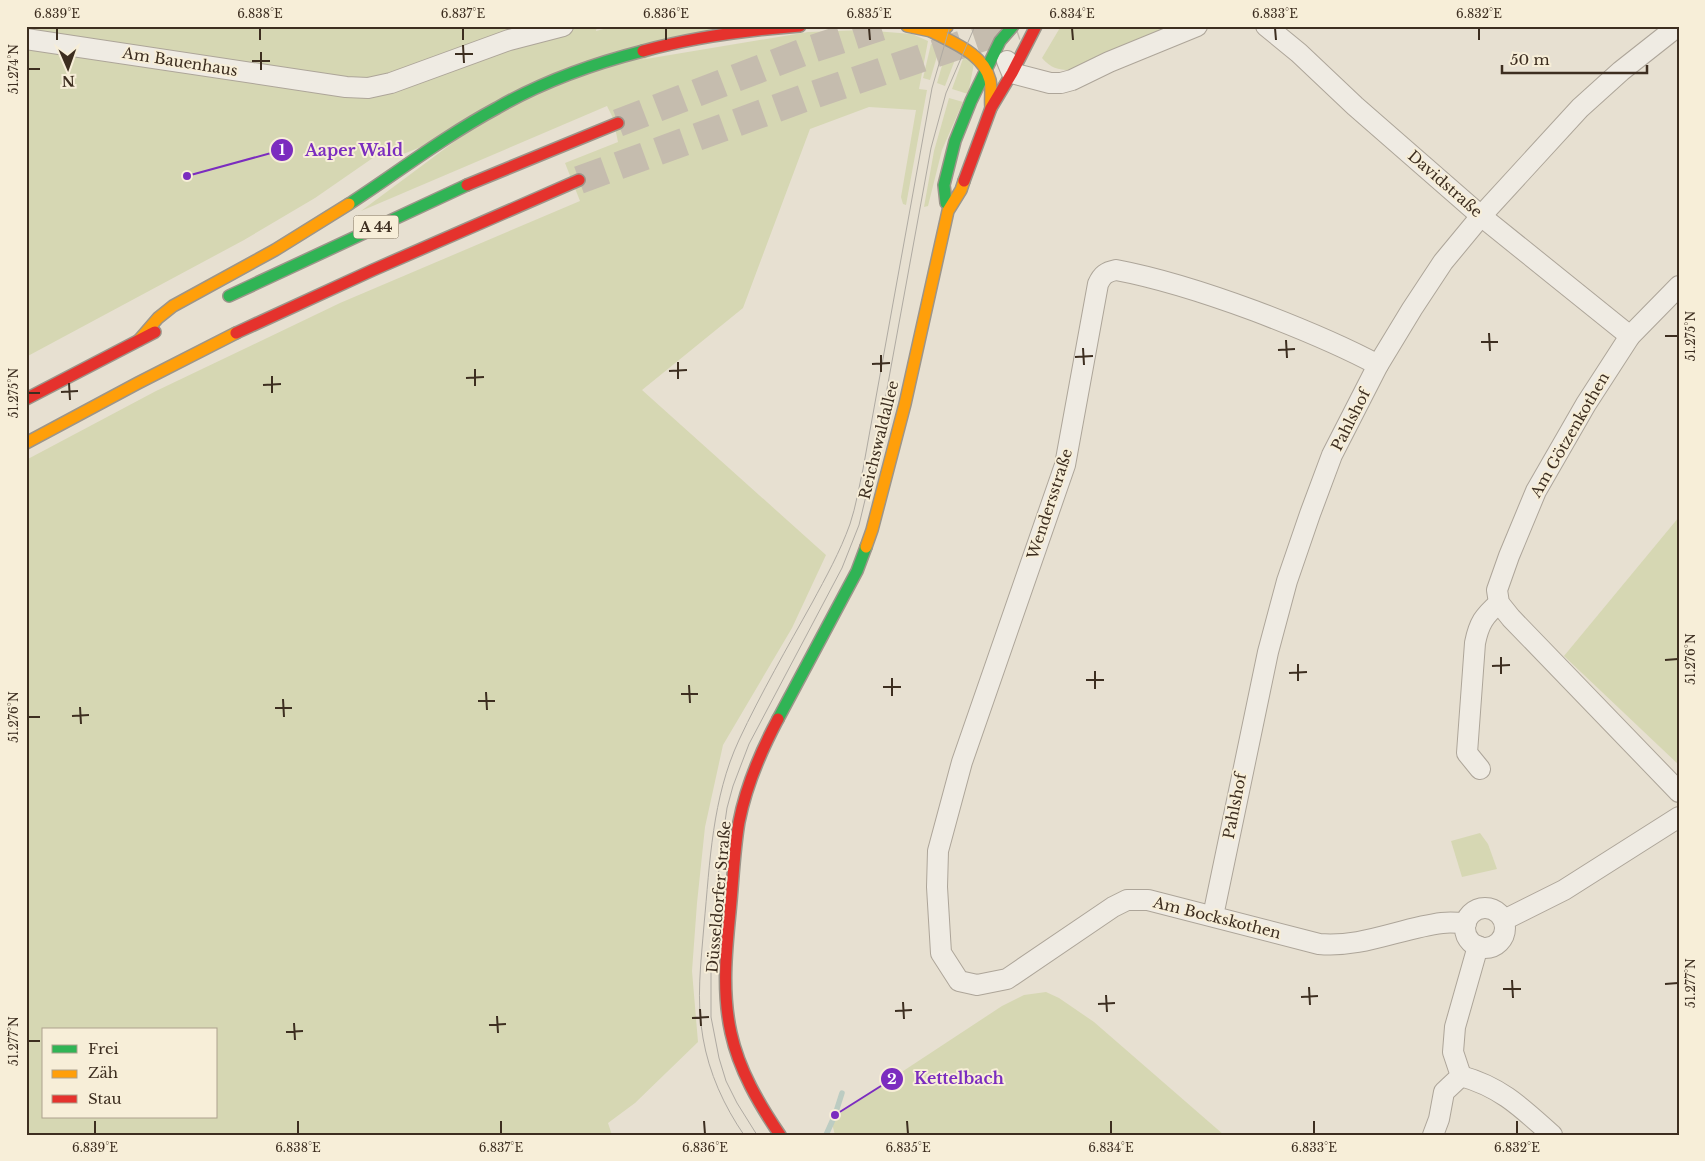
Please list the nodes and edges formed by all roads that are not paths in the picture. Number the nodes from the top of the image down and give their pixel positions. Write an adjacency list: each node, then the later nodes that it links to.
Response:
1 (563, 26): 11 (street, Am Bauenhaus)
2 (800, 26): 23 (main road)
3 (907, 26): 10 (main road)
4 (956, 26): 10 (main road)
5 (1036, 26): 13 (main road, Reichswaldallee)
6 (1197, 26): 13 (street)
7 (1266, 26): 18 (street, Davidstraße)
8 (1678, 26): 18 (street, Pahlshof)
9 (1012, 28): 12 (main road, Reichswaldallee); 13 (street)
10 (931, 31): 12 (main road)
11 (26, 39)
12 (986, 69): 14 (main road); 17 (main road, Reichswaldallee)
13 (1012, 73): 14 (main road, Reichswaldallee)
14 (991, 108): 17 (main road, Reichswaldallee)
15 (618, 123): 20 (main road, A 44)
16 (579, 180): 26 (main road, A 44)
17 (948, 211): 27 (main road, Reichswaldallee)
18 (1481, 216): 22 (street, Davidstraße); 24 (street, Pahlshof)
19 (1679, 286): 22 (street, Am Götzenkothen)
20 (219, 301)
21 (165, 327): 23 (main road)
22 (1630, 336): 28 (street, Am Götzenkothen)
23 (138, 340): 25 (main road)
24 (1378, 365): 32 (street, Pahlshof); 36 (street, Wendersstraße)
25 (26, 399)
26 (26, 443)
27 (872, 530): 38 (main road, Düsseldorfer Straße)
28 (1499, 603): 29 (street); 30 (street)
29 (1480, 769)
30 (1679, 792)
31 (1679, 817): 33 (street)
32 (1214, 916): 34 (street, Am Bockskothen); 36 (street, Am Bockskothen)
33 (1504, 920): 34 (street); 35 (street)
34 (1466, 923): 35 (street)
35 (1478, 946): 37 (street)
36 (959, 981)
37 (1461, 1076): 39 (street); 40 (street)
38 (780, 1135)
39 (1432, 1135)
40 (1552, 1135)

